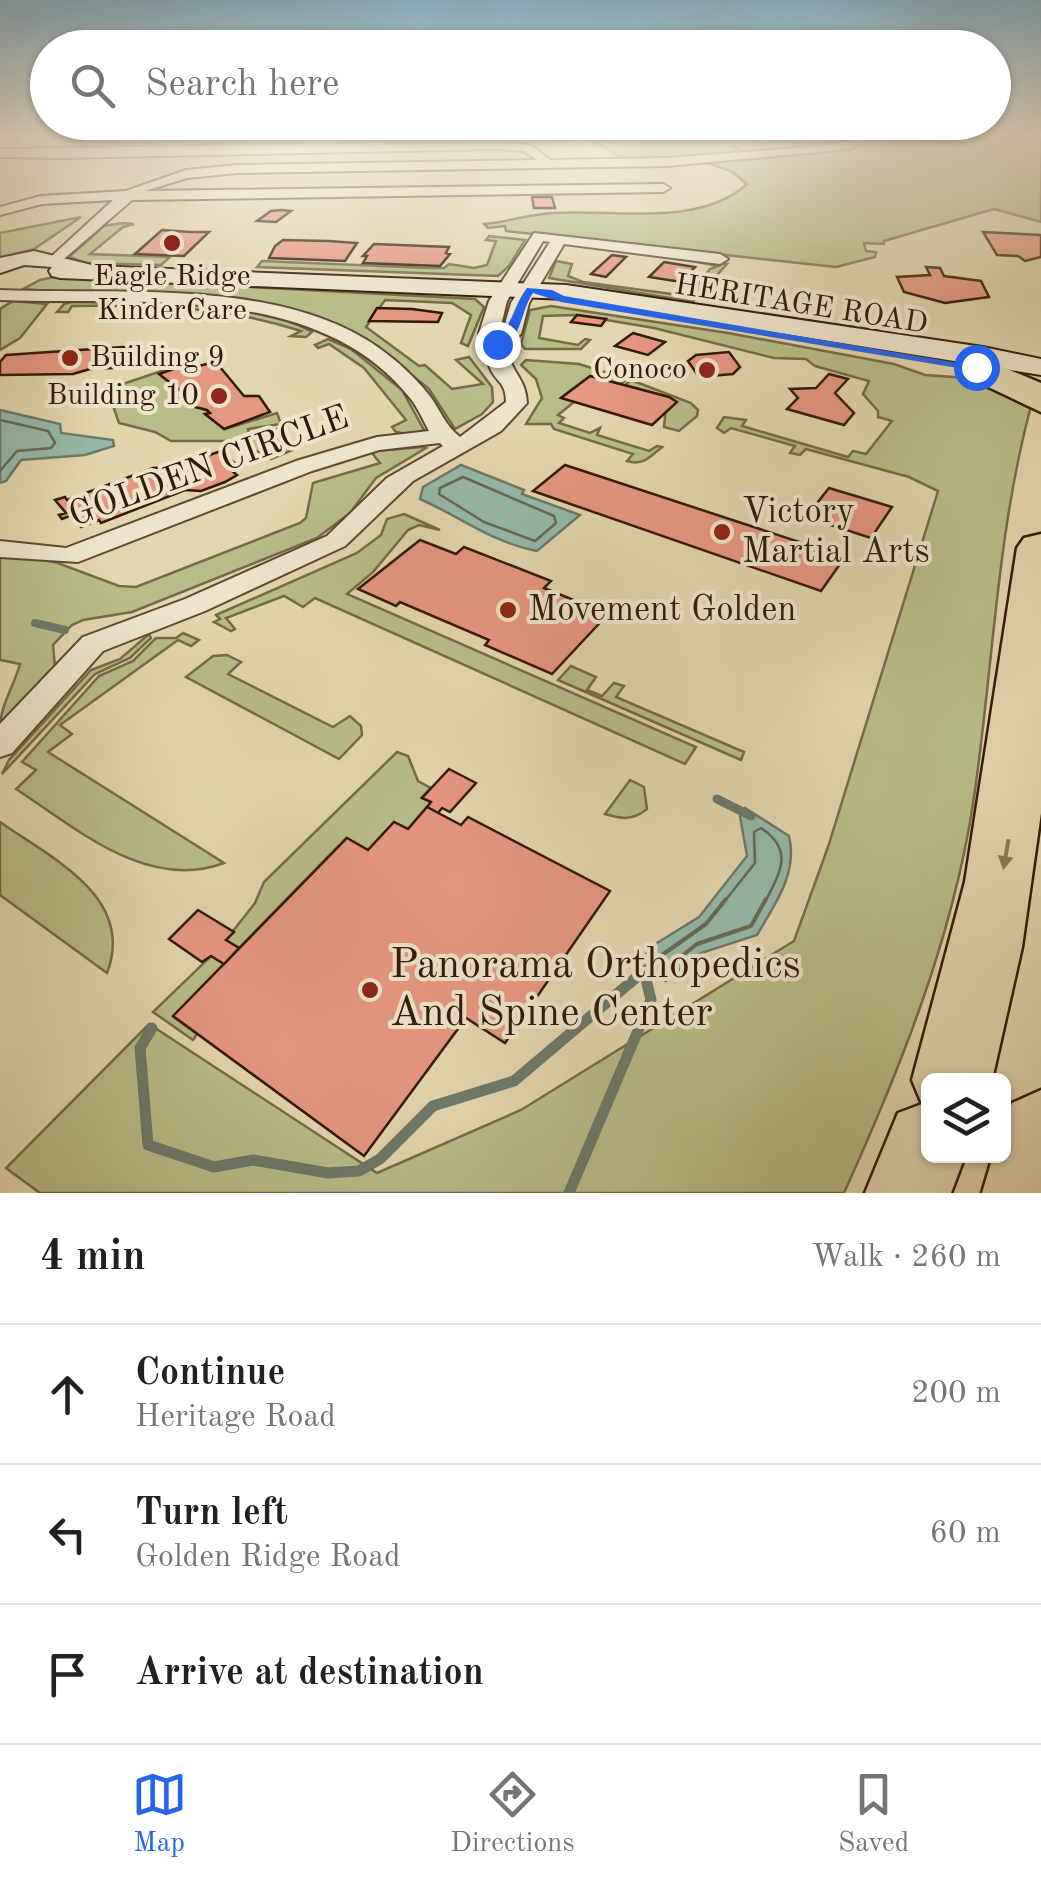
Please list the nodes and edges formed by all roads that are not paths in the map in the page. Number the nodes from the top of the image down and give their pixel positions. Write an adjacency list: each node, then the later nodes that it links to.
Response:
1 (140, 190): 4 (street)
2 (552, 190): 3 (street); 4 (street)
3 (570, 190)
4 (126, 196): 5 (street); 6 (street)
5 (0, 211)
6 (99, 218): 9 (street); 10 (street)
7 (560, 238): 8 (street); 11 (street); 12 (street)
8 (720, 258)
9 (56, 267): 10 (main road, HERITAGE ROAD); 11 (main road, HERITAGE ROAD)
10 (4, 277): 18 (street, GOLDEN CIRCLE)
11 (505, 288): 12 (main road, HERITAGE ROAD); 13 (street)
12 (541, 291): 13 (street); 14 (main road, HERITAGE ROAD)
13 (497, 344): 18 (street)
14 (979, 361): 15 (highway); 16 (main road, HERITAGE ROAD); 17 (highway)
15 (1041, 364)
16 (1041, 378)
17 (1041, 400)
18 (450, 441): 20 (street, GOLDEN CIRCLE); 21 (street)
19 (1041, 548): 22 (highway, one-way to 22)
20 (0, 549)
21 (0, 745)
22 (954, 1073)
23 (1041, 1132): 26 (highway)
24 (921, 1160): 25 (highway)
25 (908, 1193)
26 (1025, 1193)

